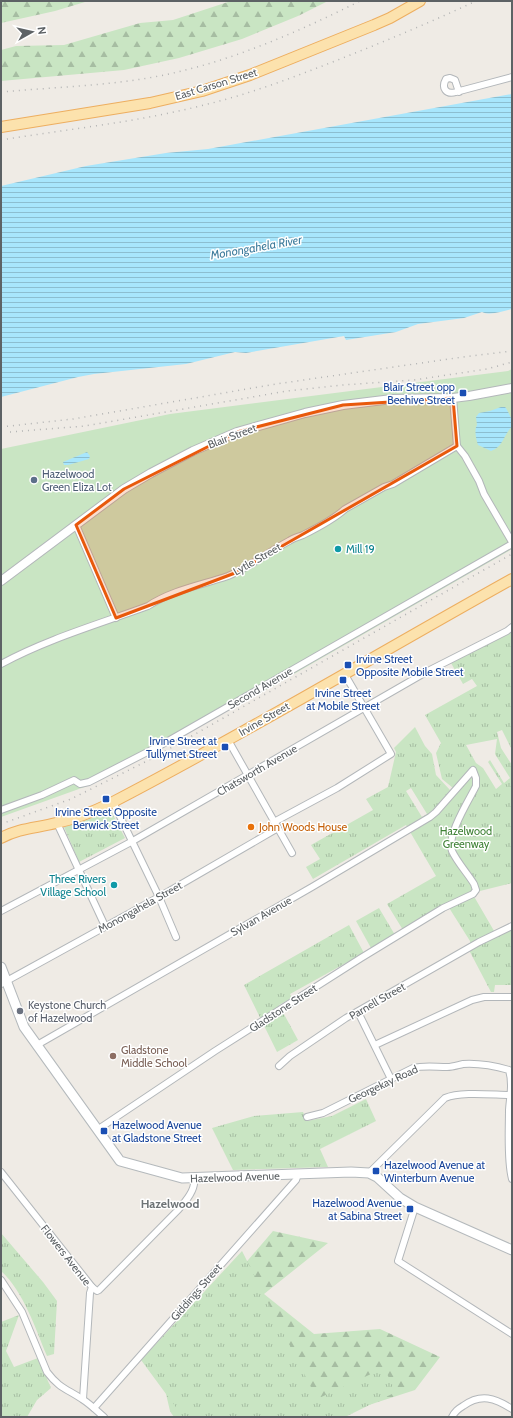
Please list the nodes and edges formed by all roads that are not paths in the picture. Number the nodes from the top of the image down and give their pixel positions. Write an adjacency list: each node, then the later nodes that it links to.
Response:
1 (420, 1): 4 (main road, East Carson Street)
2 (512, 77): 3 (street)
3 (459, 92)
4 (1, 128)
5 (512, 383): 7 (street, Blair Street)
6 (512, 388): 7 (street, Blair Street)
7 (500, 389): 8 (street, Blair Street)
8 (453, 398): 9 (street); 10 (street, Blair Street)
9 (457, 446): 11 (street); 14 (street, Lytle Street)
10 (76, 525): 13 (street, Blair Street); 14 (street)
11 (512, 543): 22 (street, Second Avenue)
12 (512, 579): 17 (main road, Irvine Street)
13 (1, 582)
14 (116, 618): 16 (street, Lytle Street)
15 (512, 627): 18 (street, Chatsworth Avenue)
16 (1, 664)
17 (344, 673): 18 (street); 19 (main road, Irvine Street)
18 (365, 708): 20 (street, Chatsworth Avenue); 23 (street)
19 (228, 740): 20 (street); 21 (main road, Irvine Street)
20 (248, 775): 23 (street); 27 (street, Chatsworth Avenue)
21 (113, 802): 24 (main road, Irvine Street); 27 (street)
22 (1, 810)
23 (274, 822): 25 (street)
24 (57, 823): 26 (main road, Irvine Street); 29 (street)
25 (278, 828): 28 (street); 31 (street, Monongahela Street)
26 (4, 837)
27 (131, 842): 29 (street, Chatsworth Avenue); 31 (street)
28 (292, 853)
29 (78, 870): 32 (street, Chatsworth Avenue); 33 (street)
30 (473, 894): 40 (street, Sylvan Avenue); 46 (street, Gladstone Street)
31 (159, 897): 33 (street, Monongahela Street); 35 (street)
32 (1, 911)
33 (105, 926): 37 (street, Monongahela Street)
34 (512, 926): 39 (street, Parnell Street)
35 (176, 937)
36 (1, 967): 37 (main road, Hazelwood Avenue)
37 (4, 983): 40 (main road, Hazelwood Avenue)
38 (512, 997): 41 (street)
39 (358, 1012): 41 (street); 42 (street, Parnell Street)
40 (37, 1045): 46 (main road, Hazelwood Avenue)
41 (375, 1046): 43 (street)
42 (279, 1066)
43 (391, 1079): 44 (street, Georgekay Road); 45 (street, Georgekay Road)
44 (512, 1095): 48 (street); 51 (street)
45 (307, 1117)
46 (97, 1130): 50 (main road, Hazelwood Avenue)
47 (1, 1172): 55 (street, Flowers Avenue)
48 (369, 1172): 49 (main road, Hazelwood Avenue); 52 (main road)
49 (298, 1174): 50 (main road, Hazelwood Avenue); 58 (street, Giddings Street)
50 (194, 1178): 55 (street)
51 (512, 1178)
52 (415, 1207): 53 (main road); 56 (street)
53 (512, 1250)
54 (1, 1280): 57 (street)
55 (92, 1287): 57 (street, Flowers Avenue)
56 (512, 1334)
57 (83, 1399): 58 (street)
58 (94, 1408): 60 (street)
59 (512, 1410): 61 (street)
60 (104, 1417)
61 (452, 1417)

